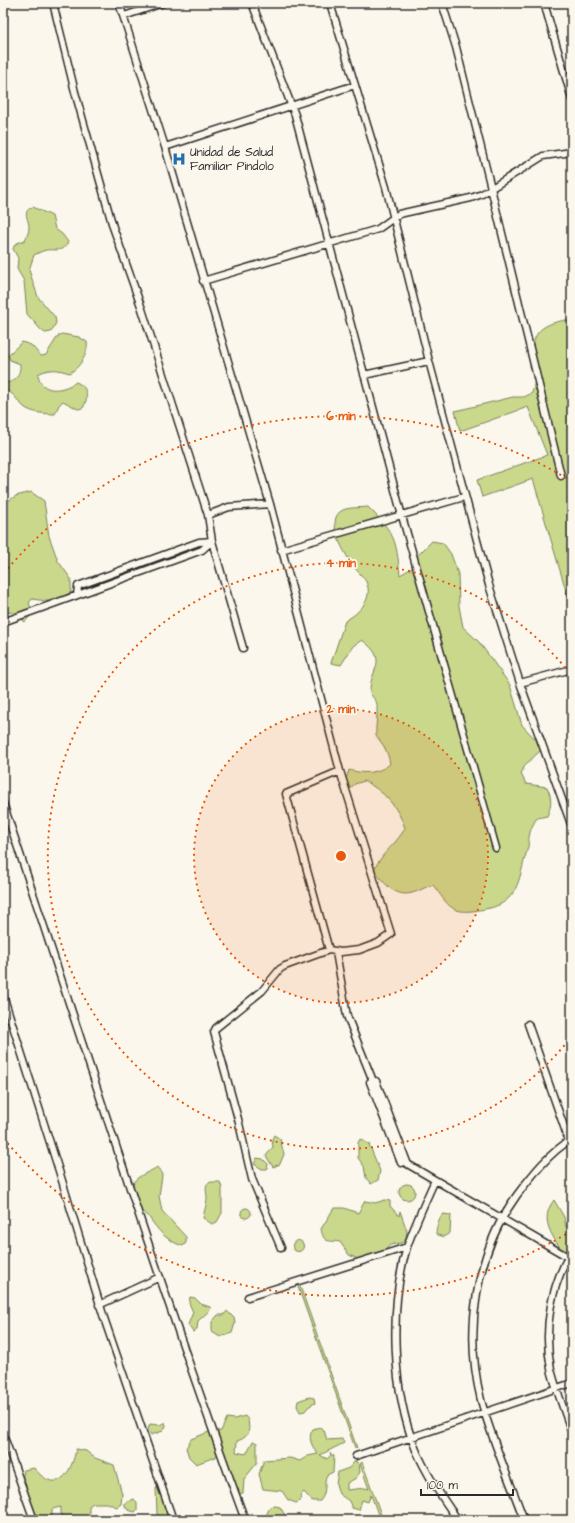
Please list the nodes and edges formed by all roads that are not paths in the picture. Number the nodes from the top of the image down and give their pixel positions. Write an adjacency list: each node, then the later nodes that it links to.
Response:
1 (53, 3): 23 (street)
2 (119, 3): 8 (street)
3 (163, 3): 8 (street)
4 (252, 3): 11 (street)
5 (330, 3): 9 (street)
6 (442, 3): 14 (street)
7 (544, 3): 10 (street)
8 (124, 16): 12 (street)
9 (355, 85): 11 (street); 15 (street)
10 (572, 99)
11 (291, 106): 12 (street); 16 (street)
12 (165, 147): 17 (street)
13 (572, 152): 14 (street)
14 (491, 188): 15 (street); 20 (street)
15 (394, 219): 16 (street); 18 (street)
16 (329, 243): 17 (street); 19 (street)
17 (203, 281): 22 (street)
18 (429, 361): 19 (street); 21 (street)
19 (364, 376): 24 (street)
20 (560, 476)
21 (464, 497): 24 (street); 31 (street)
22 (270, 504): 23 (street); 26 (street)
23 (208, 515): 25 (street)
24 (402, 516): 26 (street); 35 (street)
25 (212, 541): 27 (street); 27 (street); 29 (street)
26 (282, 550): 32 (street)
27 (77, 595): 28 (street)
28 (3, 622)
29 (243, 648)
30 (572, 669): 31 (street)
31 (520, 683): 34 (street)
32 (340, 771): 36 (street); 37 (street)
33 (3, 803): 47 (street)
34 (572, 827)
35 (496, 848)
36 (328, 950): 37 (street); 44 (street)
37 (336, 952): 41 (street)
38 (3, 995): 49 (street)
39 (528, 1024): 40 (street)
40 (570, 1140): 42 (street)
41 (435, 1180): 42 (street); 43 (street)
42 (502, 1219): 46 (street); 52 (street)
43 (407, 1247): 48 (street); 55 (street)
44 (281, 1248)
45 (572, 1250): 46 (street)
46 (568, 1257): 51 (street)
47 (160, 1277): 49 (street); 59 (street)
48 (248, 1297)
49 (99, 1305): 58 (street)
50 (572, 1383): 51 (street)
51 (557, 1388): 52 (street); 53 (street)
52 (485, 1412): 55 (street); 61 (street)
53 (572, 1433)
54 (3, 1434): 57 (street)
55 (412, 1437): 56 (street); 60 (street)
56 (356, 1456)
57 (34, 1520)
58 (173, 1520)
59 (245, 1520)
60 (458, 1520)
61 (524, 1520)

